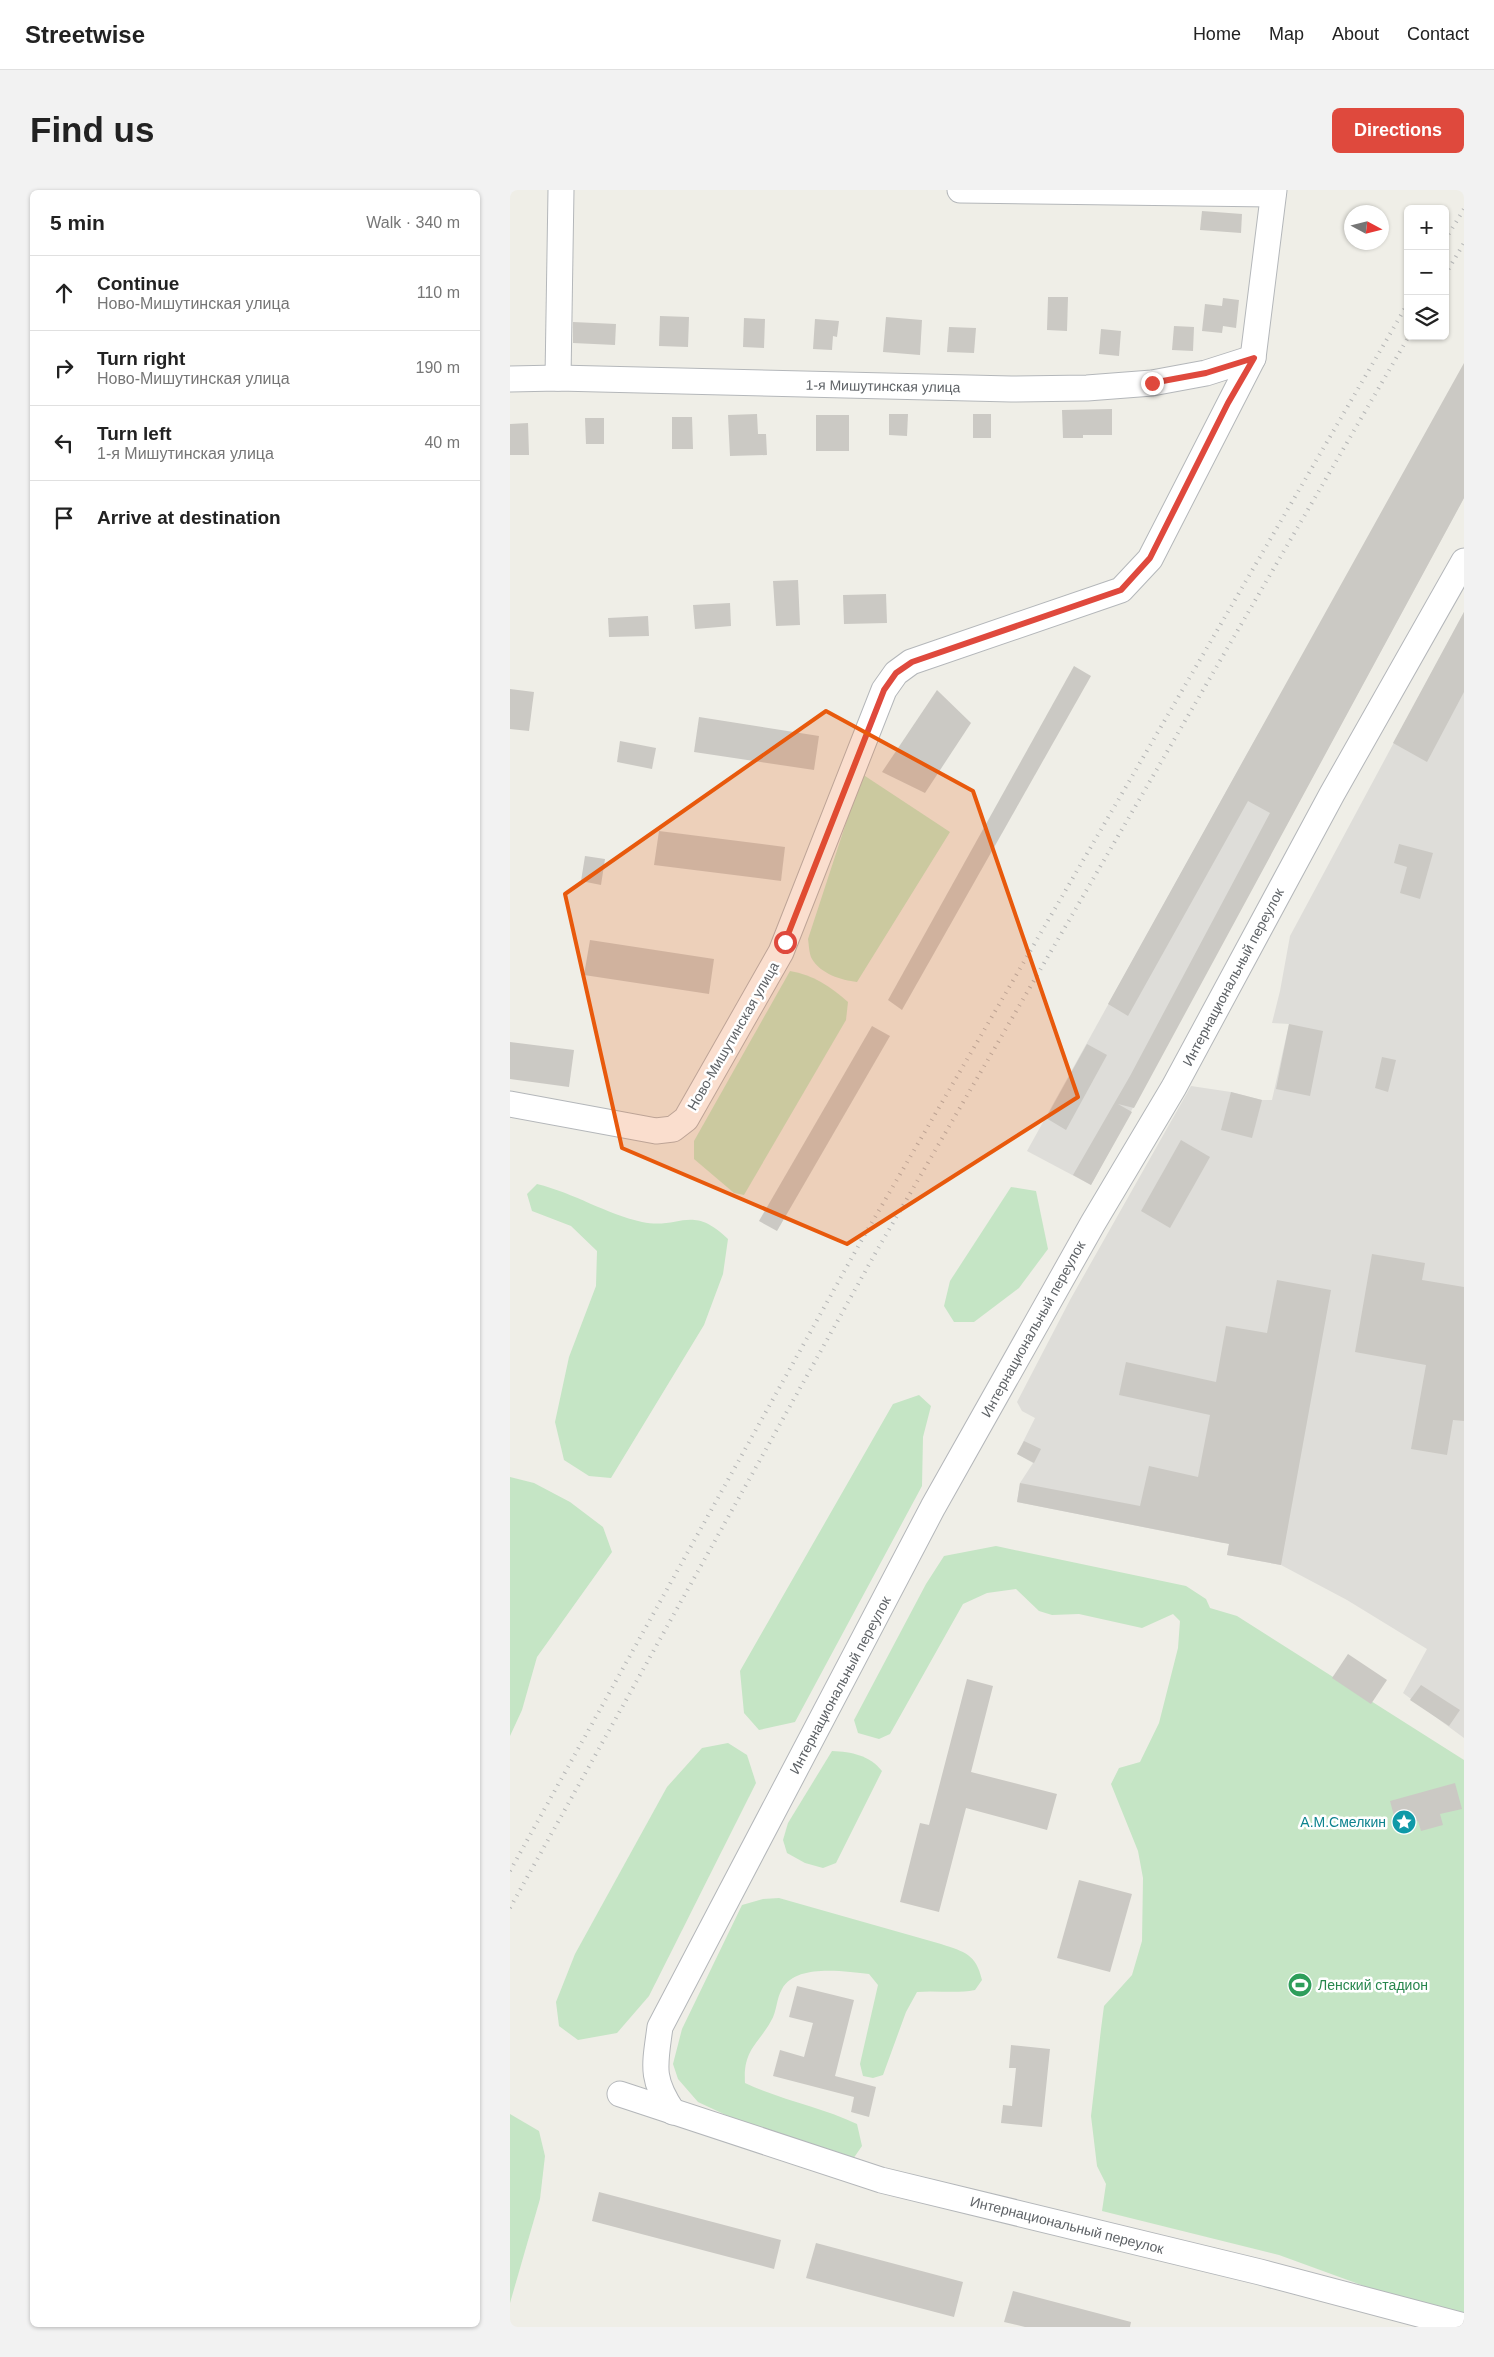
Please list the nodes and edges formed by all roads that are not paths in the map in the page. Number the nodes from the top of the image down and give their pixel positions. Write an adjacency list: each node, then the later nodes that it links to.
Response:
1 (561, 190): 5 (street)
2 (960, 190): 3 (street)
3 (1273, 192): 4 (street)
4 (1254, 358): 5 (street, 1-я Мишутинская улица); 8 (street, Ново-Мишутинская улица)
5 (558, 378): 6 (street, 1-я Мишутинская улица)
6 (510, 379)
7 (1464, 561): 10 (street, Интернациональный переулок)
8 (510, 1104)
9 (620, 2094): 10 (street, Интернациональный переулок)
10 (673, 2112): 11 (street, Интернациональный переулок)
11 (1464, 2326)

